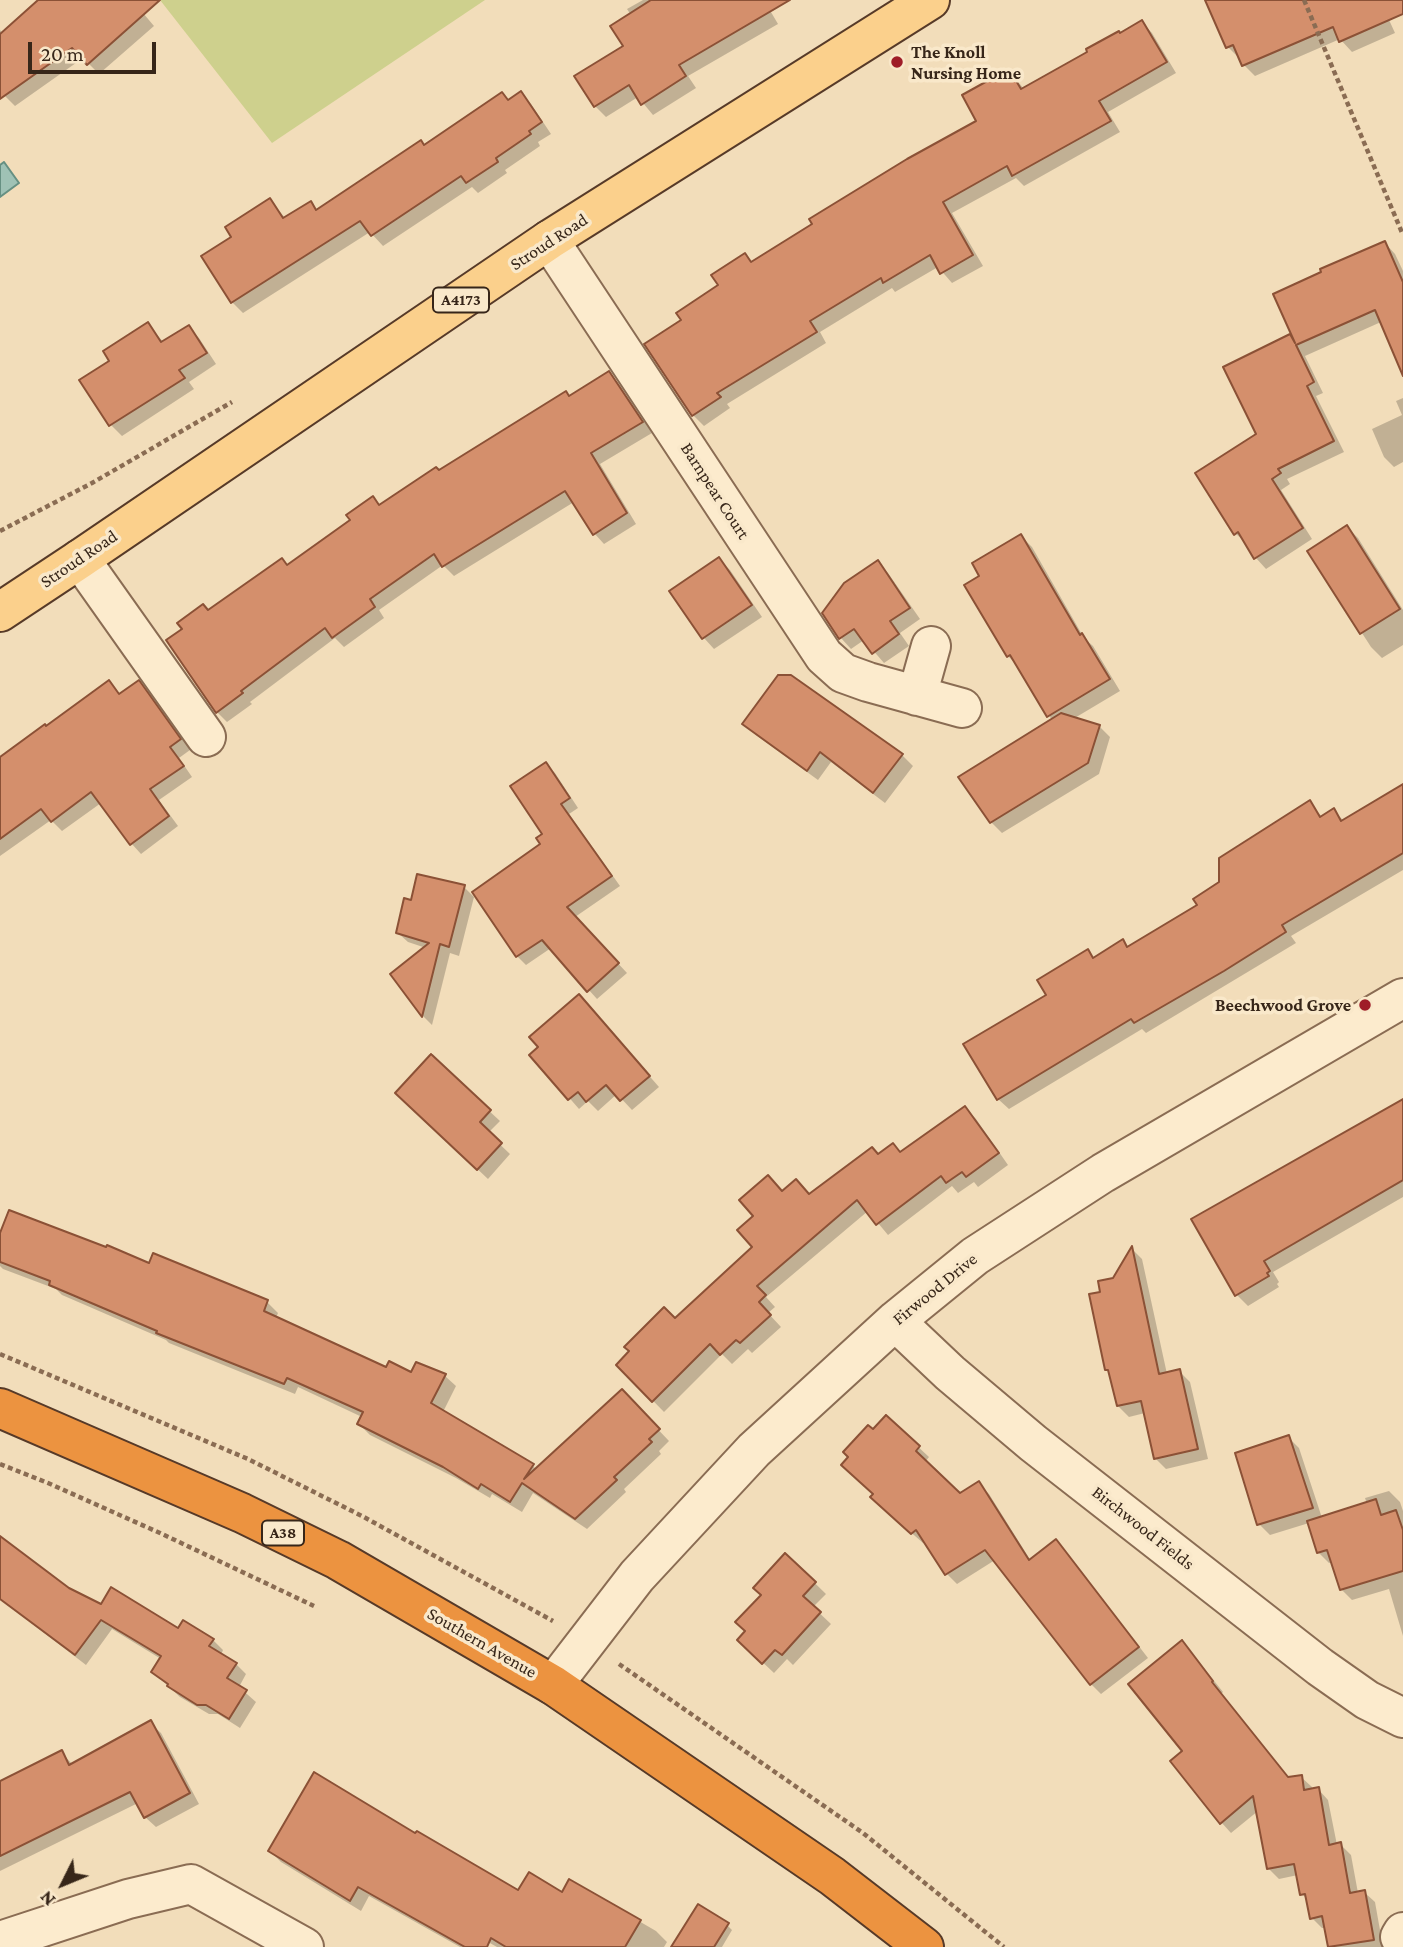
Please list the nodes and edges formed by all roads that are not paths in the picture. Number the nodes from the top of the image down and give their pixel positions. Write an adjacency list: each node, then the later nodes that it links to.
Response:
1 (930, 0): 2 (main road, Stroud Road / A4173)
2 (549, 240): 3 (main road, Stroud Road / A4173); 6 (street, Barnpear Court)
3 (80, 559): 4 (main road, Stroud Road / A4173); 8 (street)
4 (0, 612)
5 (931, 646): 6 (street)
6 (917, 696): 7 (street, Barnpear Court)
7 (962, 708)
8 (206, 737)
9 (1403, 998): 10 (street, Firwood Drive)
10 (895, 1321): 12 (street, Firwood Drive); 13 (street, Birchwood Fields)
11 (0, 1408): 12 (highway, Southern Avenue / A38)
12 (553, 1685): 16 (highway, Southern Avenue / A38)
13 (1403, 1718)
14 (0, 1941): 15 (street)
15 (304, 1947)
16 (924, 1947)

